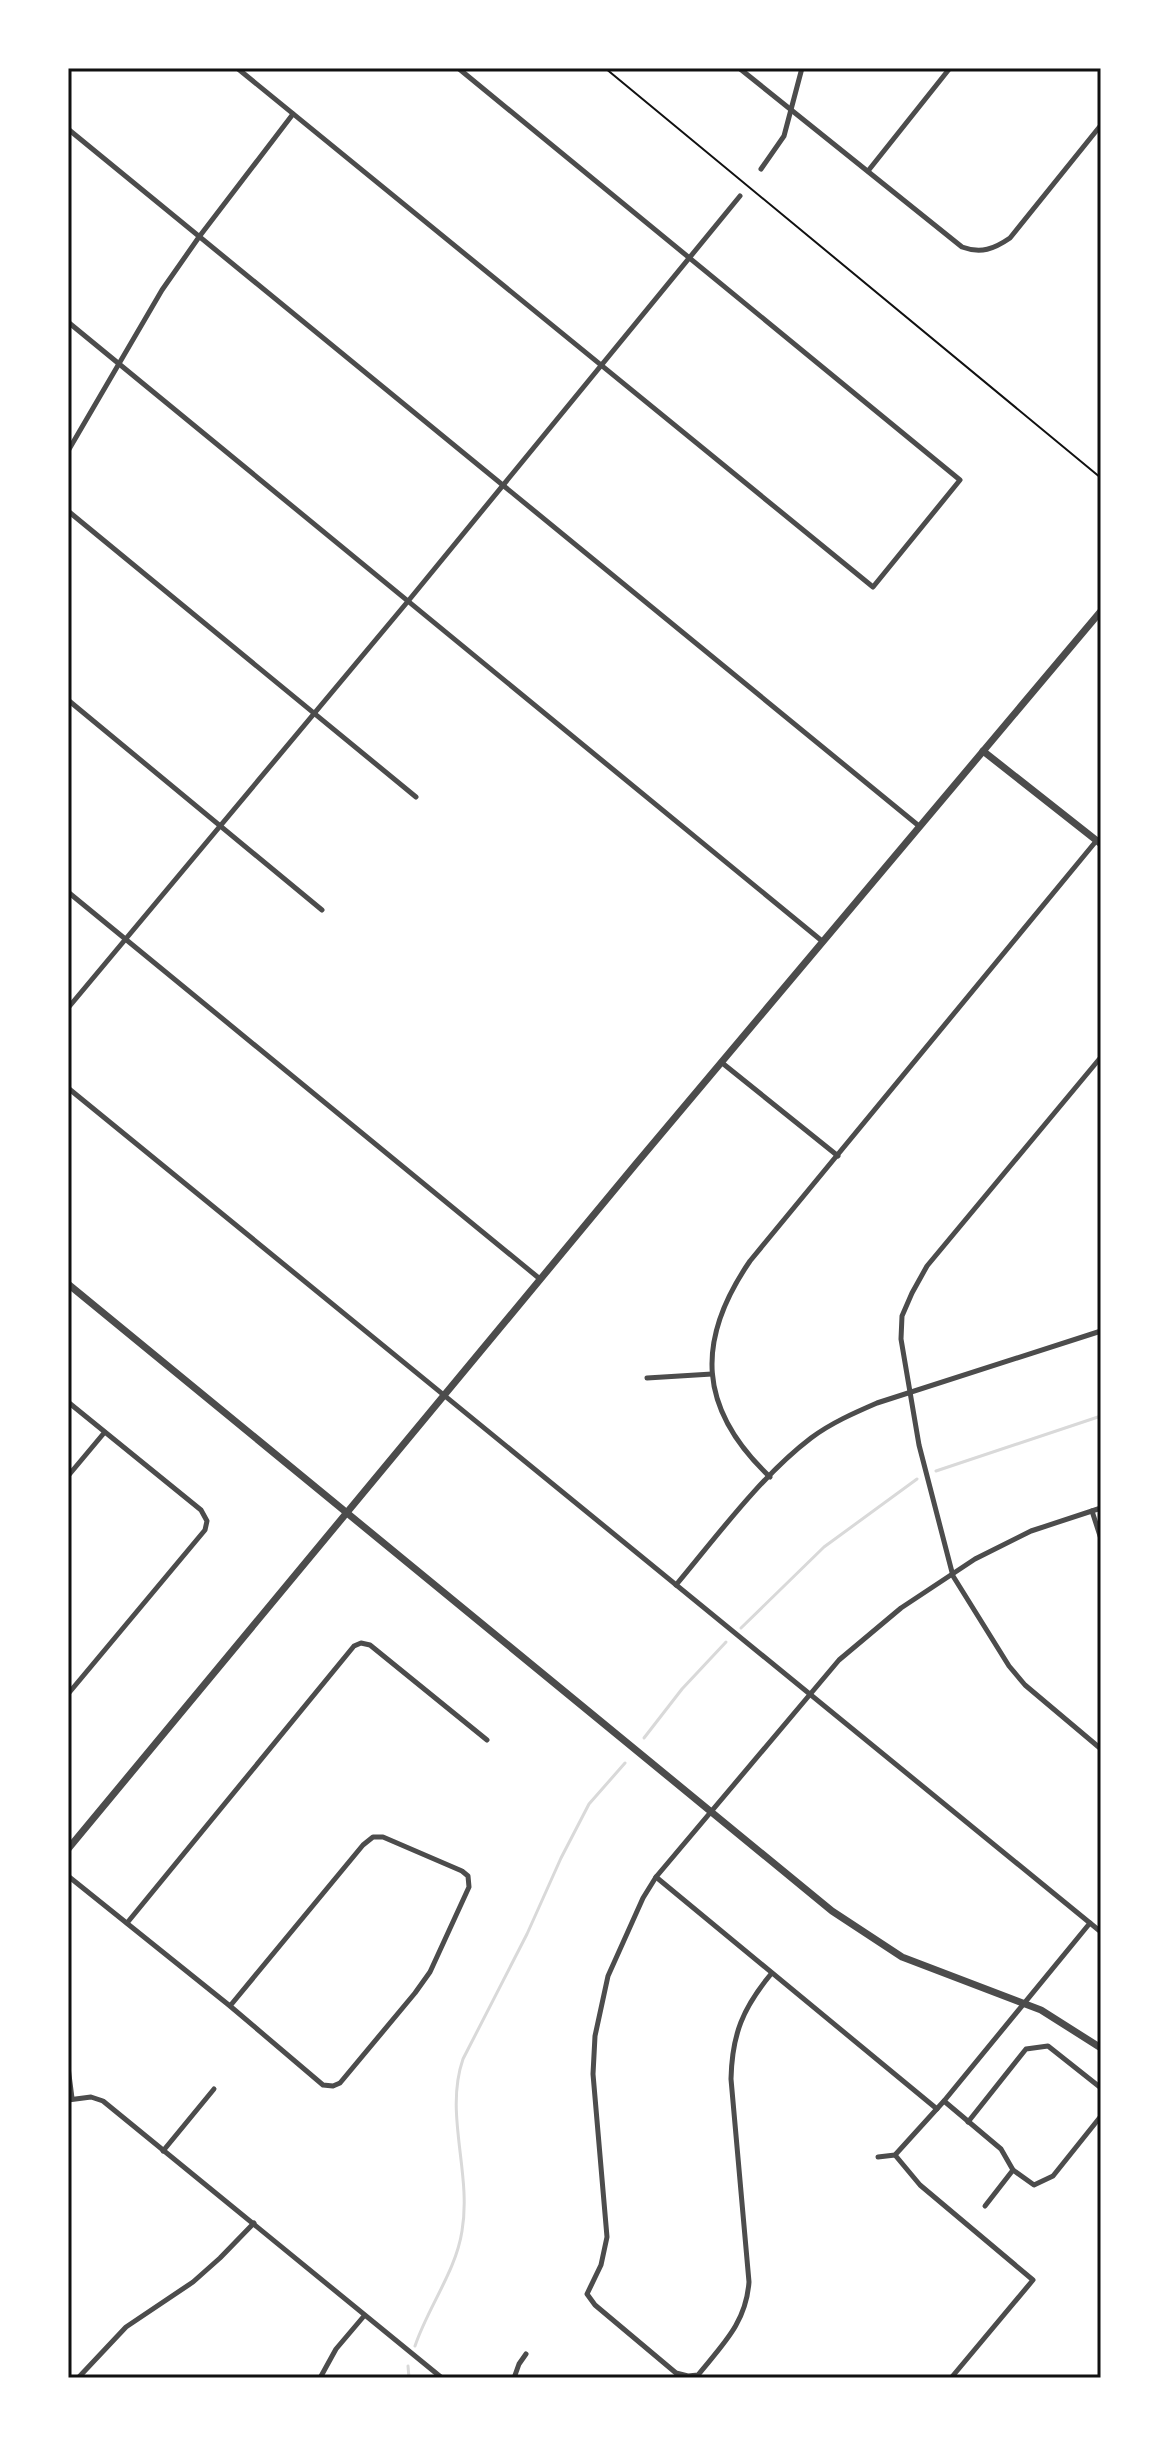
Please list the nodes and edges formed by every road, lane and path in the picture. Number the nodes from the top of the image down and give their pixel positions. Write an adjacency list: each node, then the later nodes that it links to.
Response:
1 (237, 68): 8 (street)
2 (458, 68): 15 (street)
3 (605, 68): 20 (path)
4 (739, 68): 7 (street)
5 (802, 68): 7 (street)
6 (950, 68): 12 (street)
7 (791, 111): 11 (street); 12 (street)
8 (293, 114): 14 (street); 18 (street)
9 (1101, 125): 12 (street)
10 (68, 129): 14 (street)
11 (761, 169)
12 (868, 171)
13 (740, 196): 15 (street)
14 (199, 237): 17 (street); 21 (street)
15 (690, 257): 18 (street); 18 (street)
16 (68, 322): 17 (street)
17 (119, 364): 19 (street); 23 (street)
18 (601, 365): 21 (street)
19 (68, 451)
20 (1101, 478)
21 (504, 484): 23 (street); 30 (street)
22 (68, 511): 26 (street)
23 (409, 600): 26 (street); 35 (street)
24 (1101, 611): 27 (street)
25 (68, 700): 29 (street)
26 (315, 713): 28 (street); 29 (street)
27 (983, 751): 30 (street); 31 (street)
28 (416, 797)
29 (221, 826): 33 (street); 34 (street)
30 (919, 826): 35 (street)
31 (1099, 842): 40 (street)
32 (68, 892): 34 (street)
33 (322, 910)
34 (127, 940): 36 (street); 41 (street)
35 (822, 941): 38 (street)
36 (68, 1008)
37 (1101, 1057): 46 (street)
38 (721, 1062): 40 (street); 41 (street)
39 (68, 1088): 47 (street)
40 (838, 1156): 44 (street)
41 (541, 1279): 47 (street)
42 (68, 1284): 54 (street)
43 (1101, 1331): 46 (street)
44 (712, 1374): 45 (street); 51 (street)
45 (647, 1378)
46 (909, 1392): 51 (street); 56 (street)
47 (444, 1396): 54 (street); 57 (street)
48 (68, 1402): 49 (street)
49 (104, 1433): 50 (street); 58 (street)
50 (68, 1476)
51 (770, 1477): 57 (street)
52 (1101, 1508): 53 (street)
53 (1092, 1511): 55 (street); 56 (street)
54 (348, 1514): 62 (street); 63 (street)
55 (1101, 1539)
56 (953, 1576): 59 (street); 61 (street)
57 (676, 1585): 59 (street)
58 (68, 1693)
59 (810, 1695): 62 (street); 67 (street)
60 (487, 1740): 66 (street)
61 (1101, 1749)
62 (711, 1812): 65 (street); 70 (street)
63 (68, 1849)
64 (68, 1876): 66 (street)
65 (656, 1877): 69 (street); 89 (street)
66 (127, 1923): 71 (street)
67 (1090, 1923): 68 (street); 70 (street)
68 (1101, 1932)
69 (771, 1974): 78 (street); 89 (street)
70 (1024, 2004): 72 (street); 77 (street)
71 (230, 2006): 71 (street)
72 (1101, 2048)
73 (68, 2067): 76 (street)
74 (1101, 2088): 80 (street)
75 (214, 2089): 81 (street)
76 (70, 2099): 81 (street)
77 (944, 2101): 78 (street); 80 (street)
78 (937, 2109): 82 (street)
79 (1101, 2116): 84 (street)
80 (968, 2122): 84 (street)
81 (163, 2151): 86 (street)
82 (895, 2155): 83 (street); 94 (street)
83 (878, 2157)
84 (1013, 2170): 85 (street)
85 (985, 2206)
86 (254, 2223): 87 (street); 90 (street)
87 (364, 2316): 91 (street); 92 (street)
88 (526, 2354): 93 (street)
89 (688, 2376)
90 (78, 2378)
91 (320, 2378)
92 (442, 2378)
93 (514, 2378)
94 (951, 2378)

